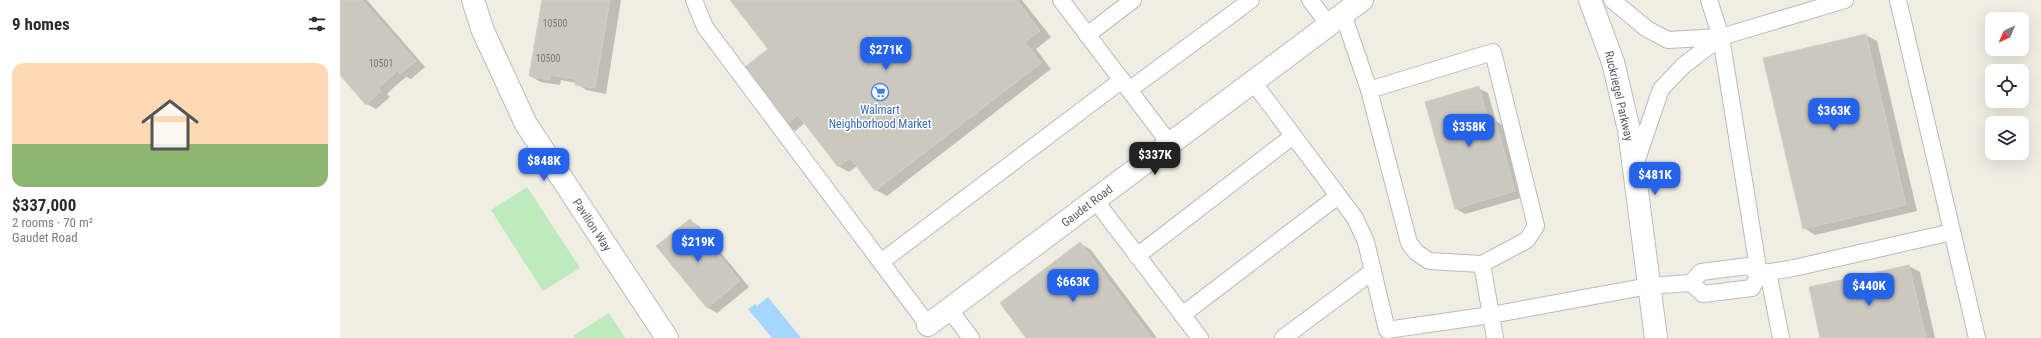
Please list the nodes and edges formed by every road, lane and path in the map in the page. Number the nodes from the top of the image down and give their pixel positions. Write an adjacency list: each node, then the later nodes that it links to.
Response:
1 (473, 0): 37 (street, Pavilion Way)
2 (694, 0): 26 (lane)
3 (1061, 0): 14 (lane)
4 (1133, 0): 14 (lane)
5 (1251, 0): 17 (lane)
6 (1310, 0): 13 (lane)
7 (1362, 0): 13 (street, Gaudet Road)
8 (1590, 0): 21 (street, Ruckriegel Parkway)
9 (1612, 0): 15 (lane)
10 (1709, 0): 15 (lane)
11 (1844, 0): 15 (lane)
12 (1898, 0): 24 (lane)
13 (1336, 20): 16 (street, Gaudet Road); 18 (lane)
14 (1087, 35): 17 (lane)
15 (1721, 38): 21 (lane); 29 (lane)
16 (1253, 82): 19 (lane); 20 (street, Gaudet Road)
17 (1126, 85): 20 (lane); 26 (lane)
18 (1369, 90): 27 (lane); 27 (lane)
19 (1293, 136): 22 (lane); 25 (lane)
20 (1170, 144): 23 (street, Gaudet Road)
21 (1634, 169): 31 (street, Ruckriegel Parkway)
22 (1338, 196): 28 (lane); 33 (lane)
23 (1095, 200): 25 (lane); 32 (street, Gaudet Road)
24 (1952, 232): 29 (lane); 44 (lane)
25 (1137, 256): 33 (lane)
26 (881, 262): 35 (lane)
27 (1482, 264): 34 (lane)
28 (1373, 271): 36 (lane); 40 (lane)
29 (1764, 273): 30 (lane); 30 (lane); 43 (lane)
30 (1691, 283): 31 (lane)
31 (1649, 286): 34 (lane); 42 (street, Ruckriegel Parkway)
32 (949, 309): 35 (street, Gaudet Road); 38 (lane)
33 (1182, 315): 39 (lane)
34 (1491, 316): 36 (lane); 41 (lane)
35 (928, 325)
36 (1388, 334)
37 (667, 338)
38 (971, 338)
39 (1200, 338)
40 (1282, 338)
41 (1495, 338)
42 (1656, 338)
43 (1781, 338)
44 (1976, 338)

